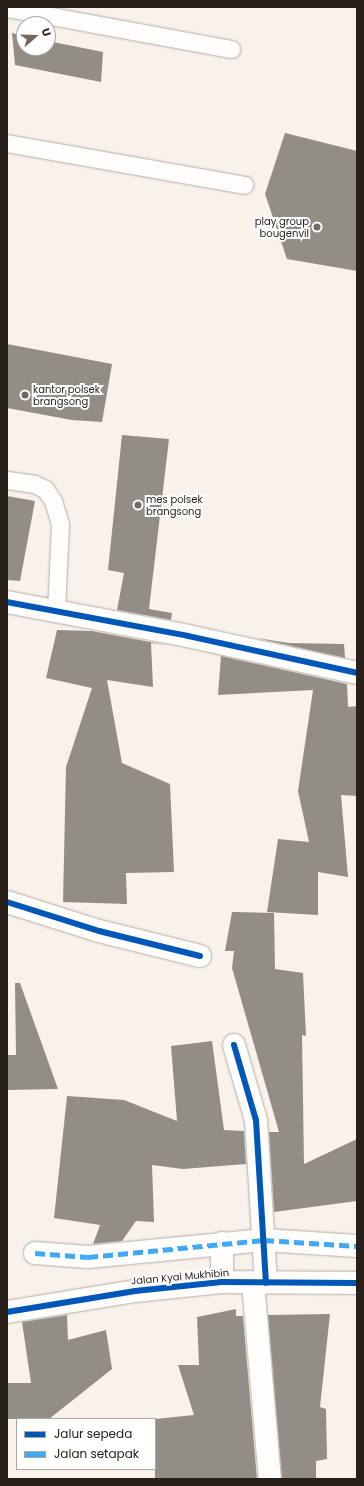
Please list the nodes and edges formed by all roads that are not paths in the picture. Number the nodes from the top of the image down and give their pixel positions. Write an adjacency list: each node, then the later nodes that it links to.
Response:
1 (7, 8): 2 (lane)
2 (231, 49)
3 (7, 143): 4 (lane)
4 (244, 185)
5 (7, 480): 7 (lane)
6 (7, 602): 7 (street)
7 (56, 611): 8 (street)
8 (357, 673)
9 (7, 902): 10 (street)
10 (200, 956)
11 (234, 1045): 12 (street)
12 (264, 1240): 13 (street); 14 (street); 17 (street)
13 (222, 1244): 15 (street); 16 (street)
14 (357, 1246)
15 (35, 1253)
16 (222, 1278): 17 (street, Jalan Kyai Mukhibin); 19 (street, Jalan Kyai Mukhibin)
17 (260, 1282): 18 (street, Jalan Kyai Mukhibin); 20 (street)
18 (357, 1283)
19 (7, 1312)
20 (270, 1479)

